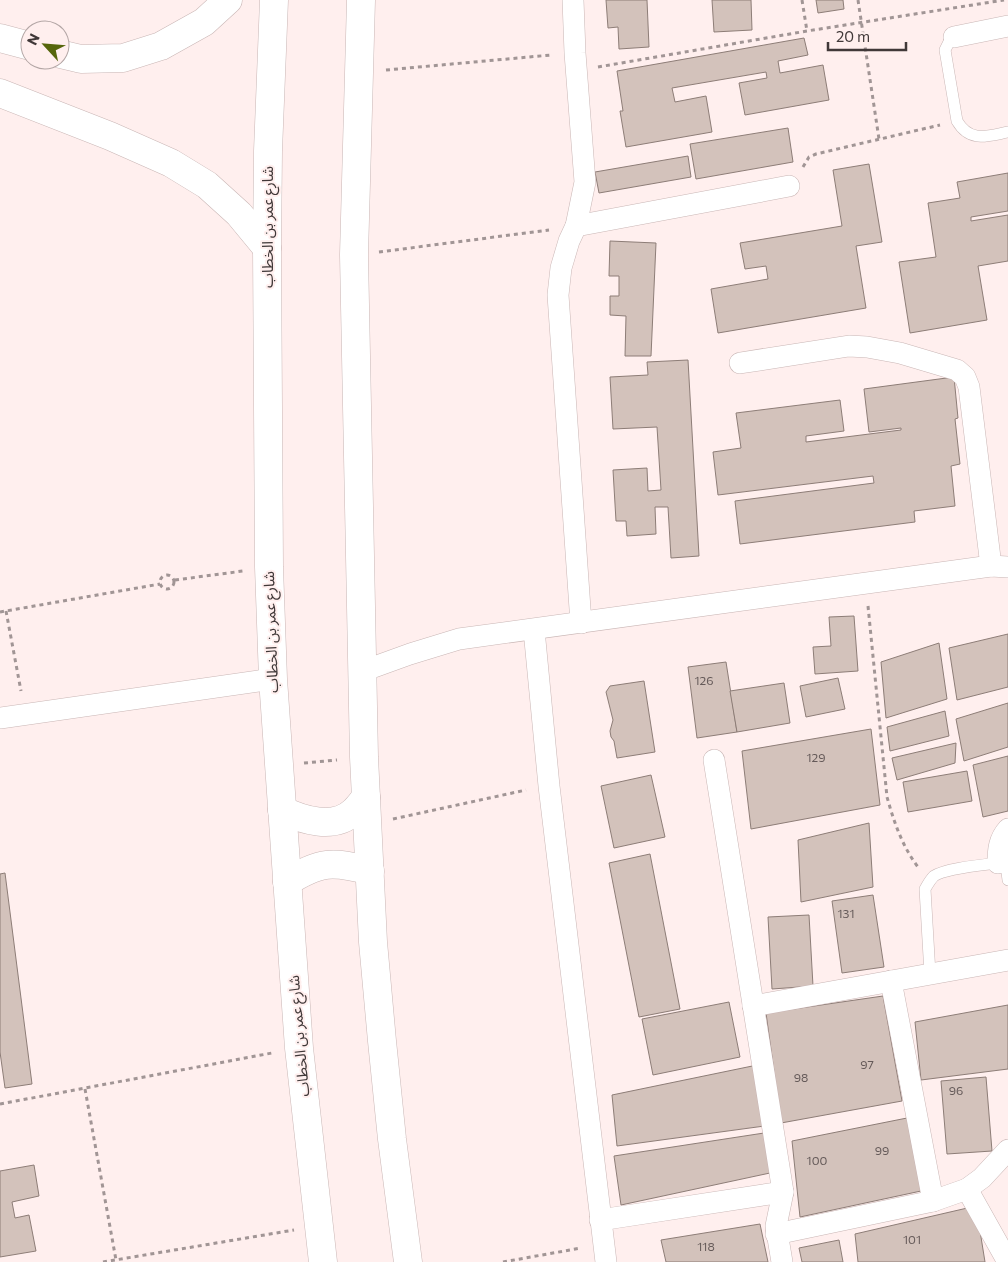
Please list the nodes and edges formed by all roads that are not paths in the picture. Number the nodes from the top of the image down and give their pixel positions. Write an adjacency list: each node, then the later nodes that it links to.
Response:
1 (228, 0): 9 (street)
2 (274, 0): 14 (street, شارع عمر بن الخطاب)
3 (361, 0): 19 (street)
4 (574, 0): 13 (street)
5 (1008, 26): 6 (street)
6 (954, 37): 11 (lane)
7 (0, 38): 8 (street)
8 (20, 43)
9 (70, 56)
10 (0, 93): 14 (street)
11 (1008, 132)
12 (789, 186): 13 (street)
13 (576, 226): 17 (street)
14 (267, 248): 20 (street, شارع عمر بن الخطاب)
15 (740, 363): 16 (street)
16 (999, 566): 17 (street)
17 (581, 623): 18 (street)
18 (534, 630): 19 (street); 37 (street)
19 (362, 671): 23 (street)
20 (273, 679): 21 (street); 24 (street, شارع عمر بن الخطاب)
21 (0, 718)
22 (714, 760): 32 (street)
23 (366, 797): 24 (street); 26 (street)
24 (282, 810): 28 (street, شارع عمر بن الخطاب)
25 (1008, 828): 27 (street)
26 (370, 871): 28 (street); 41 (street)
27 (1003, 871): 30 (lane)
28 (287, 882): 40 (street, شارع عمر بن الخطاب)
29 (1008, 960): 30 (street)
30 (930, 974): 31 (street)
31 (891, 981): 32 (street); 36 (street)
32 (753, 1006): 35 (street)
33 (1008, 1150): 34 (street)
34 (967, 1189): 36 (street); 43 (street)
35 (783, 1192): 37 (street); 38 (street)
36 (933, 1201): 38 (street)
37 (600, 1220): 39 (street)
38 (776, 1234): 42 (street)
39 (605, 1253)
40 (323, 1262)
41 (408, 1262)
42 (782, 1262)
43 (1008, 1262)

